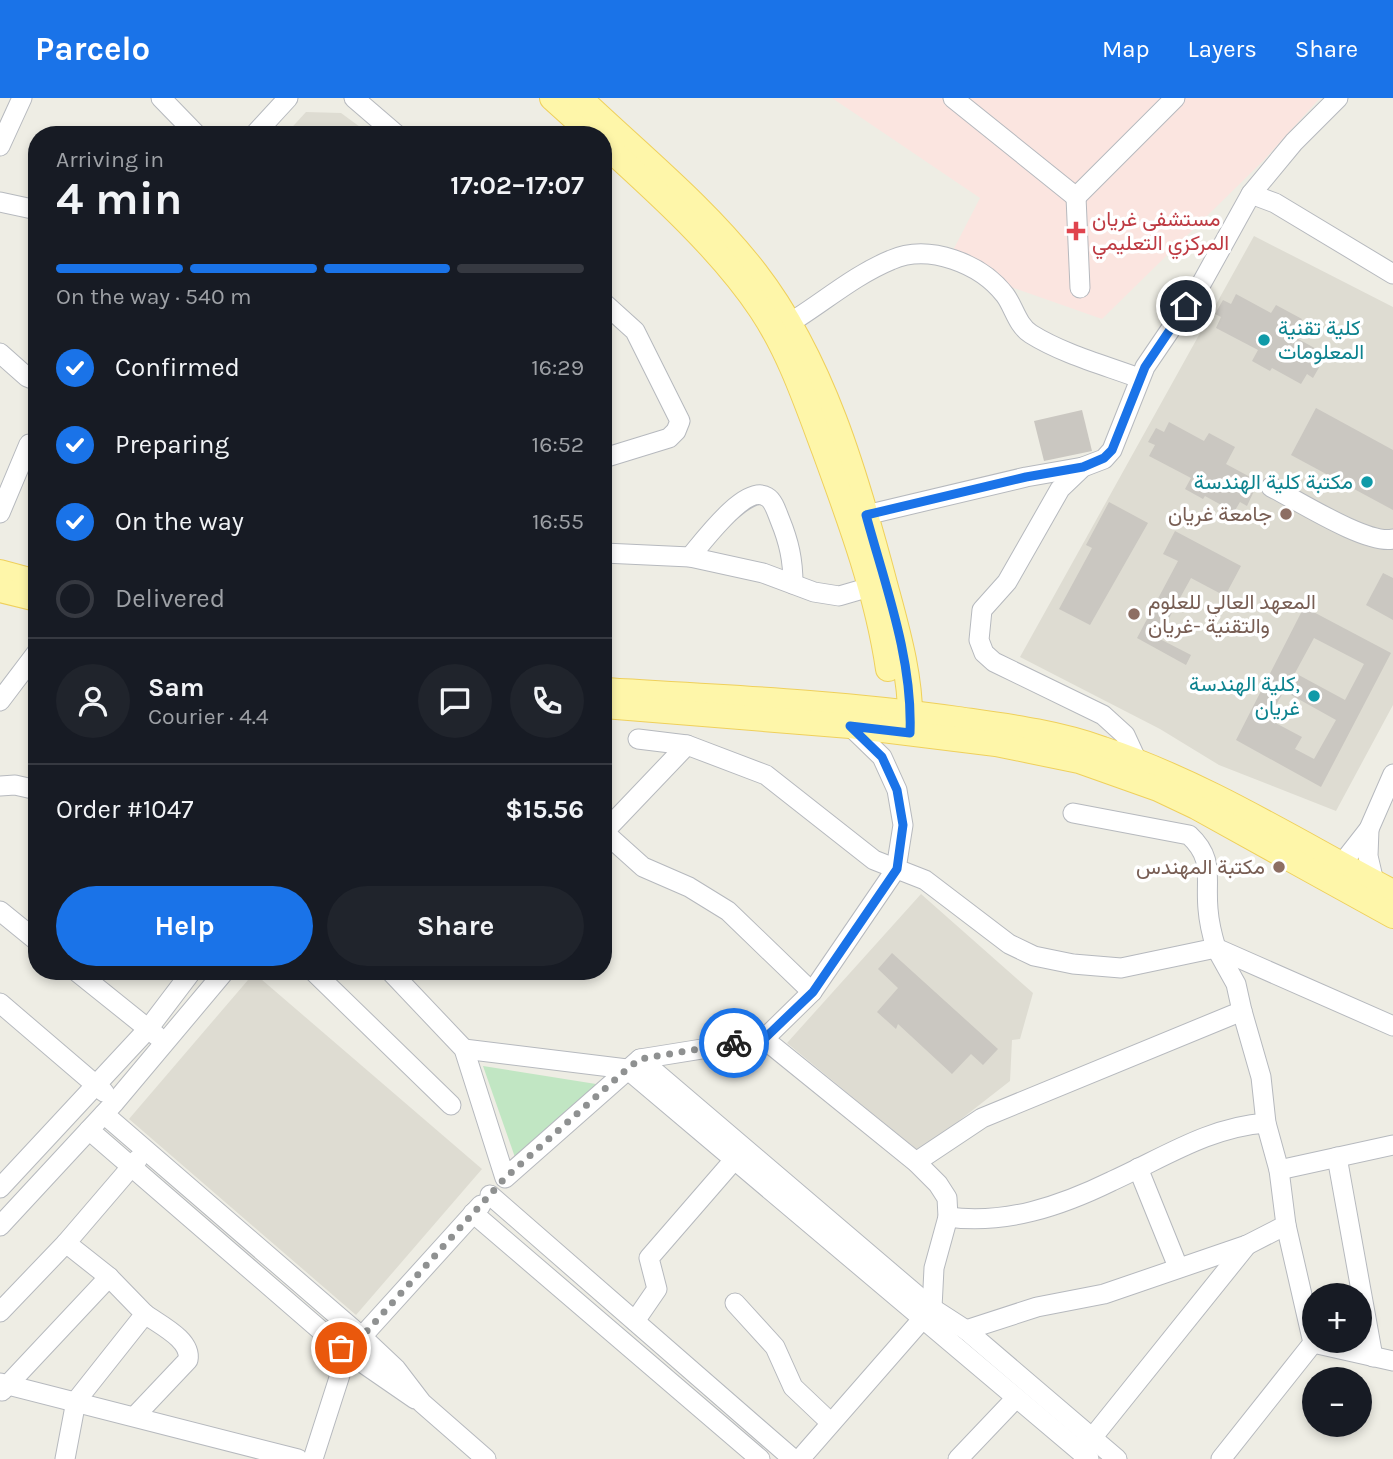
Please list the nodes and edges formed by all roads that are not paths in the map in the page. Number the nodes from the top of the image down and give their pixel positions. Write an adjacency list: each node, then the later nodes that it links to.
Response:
1 (22, 98): 16 (street)
2 (161, 98): 10 (street)
3 (288, 98): 11 (street)
4 (354, 98): 12 (street)
5 (552, 98): 13 (main road)
6 (580, 98): 14 (main road)
7 (953, 98): 19 (street)
8 (1175, 98): 19 (street)
9 (1338, 98): 18 (street)
10 (188, 126)
11 (262, 126)
12 (387, 126)
13 (583, 126)
14 (610, 126)
15 (612, 128): 25 (main road)
16 (0, 146)
17 (612, 158): 25 (main road)
18 (1251, 194): 22 (street); 28 (street)
19 (1076, 197): 23 (street)
20 (0, 201): 21 (street)
21 (28, 208)
22 (1393, 274)
23 (1080, 288)
24 (612, 310): 30 (street)
25 (782, 327): 28 (street); 34 (main road); 41 (main road)
26 (0, 353): 27 (street)
27 (28, 377)
28 (1139, 379): 31 (street)
29 (28, 445): 33 (street)
30 (612, 456)
31 (1083, 467): 34 (street); 52 (street)
32 (1271, 487): 35 (street)
33 (0, 513)
34 (866, 515): 48 (main road)
35 (1393, 539)
36 (612, 553): 37 (street)
37 (690, 557): 40 (street); 40 (street)
38 (0, 572): 39 (main road)
39 (28, 580)
40 (793, 584): 41 (street)
41 (870, 587): 48 (main road)
42 (0, 590): 43 (main road)
43 (28, 597)
44 (28, 664): 46 (street)
45 (612, 691): 48 (main road)
46 (0, 701)
47 (612, 707): 49 (main road)
48 (901, 722): 49 (main road); 52 (main road); 61 (main road)
49 (850, 726): 60 (street)
50 (638, 739): 51 (street)
51 (687, 745): 57 (street); 60 (street)
52 (1137, 761): 61 (main road)
53 (1393, 774): 58 (street)
54 (0, 786): 55 (street)
55 (28, 788)
56 (1073, 813): 66 (street)
57 (612, 824)
58 (1369, 829): 61 (street); 62 (street)
59 (612, 839): 72 (street)
60 (897, 869): 66 (street); 72 (street)
61 (1335, 872): 62 (main road); 64 (main road)
62 (1383, 887)
63 (0, 911): 65 (street)
64 (1393, 916)
65 (28, 934)
66 (1216, 948): 74 (street); 75 (street)
67 (87, 980): 76 (street)
68 (185, 980): 76 (street)
69 (217, 980): 78 (street)
70 (322, 980): 82 (street)
71 (400, 980): 79 (street)
72 (813, 992): 77 (street)
73 (0, 1003): 81 (street)
74 (1242, 1011): 84 (street); 90 (street)
75 (1393, 1026)
76 (148, 1029): 78 (street); 81 (street)
77 (764, 1039): 80 (street); 90 (street)
78 (164, 1043): 83 (street)
79 (464, 1049): 80 (street); 94 (street)
80 (634, 1064): 89 (street); 94 (street); 108 (street)
81 (96, 1085): 83 (street); 95 (street)
82 (451, 1105)
83 (109, 1108): 85 (street); 87 (street)
84 (1266, 1123): 92 (street); 93 (street)
85 (89, 1130): 91 (street); 100 (street)
86 (1393, 1145): 88 (street)
87 (146, 1151): 91 (street); 112 (street)
88 (1337, 1157): 93 (street); 116 (street)
89 (734, 1160): 108 (street); 110 (street)
90 (916, 1162): 98 (street)
91 (131, 1167): 101 (street); 113 (street)
92 (1138, 1168): 98 (street); 103 (street)
93 (1279, 1170): 99 (street)
94 (505, 1178): 96 (street)
95 (0, 1188)
96 (490, 1195): 97 (street); 110 (street)
97 (473, 1213): 112 (street); 129 (street)
98 (948, 1217): 108 (street)
99 (1286, 1224): 102 (street); 105 (street)
100 (0, 1226)
101 (66, 1243): 104 (street); 107 (street)
102 (1247, 1245): 103 (street); 124 (street)
103 (1178, 1267): 111 (street)
104 (109, 1277): 109 (street); 118 (street)
105 (1302, 1297)
106 (735, 1303): 123 (street)
107 (0, 1312)
108 (927, 1313): 111 (street); 119 (street); 123 (street)
109 (145, 1314): 120 (street); 122 (street)
110 (635, 1321): 130 (street)
111 (966, 1330): 124 (street)
112 (362, 1335): 113 (street); 121 (street)
113 (347, 1353): 121 (street); 128 (street)
114 (1304, 1353): 135 (street)
115 (1356, 1353): 116 (street)
116 (1373, 1357): 117 (street)
117 (1393, 1361)
118 (3, 1387): 120 (street)
119 (1016, 1398): 132 (street); 133 (street)
120 (76, 1401): 122 (street); 126 (street)
121 (422, 1403): 125 (street)
122 (135, 1416): 127 (street)
123 (831, 1423): 131 (street)
124 (1092, 1438): 134 (street)
125 (482, 1457)
126 (65, 1459)
127 (298, 1459)
128 (313, 1459)
129 (760, 1459)
130 (793, 1459)
131 (800, 1459)
132 (958, 1459)
133 (1089, 1459)
134 (1116, 1459)
135 (1221, 1459)

